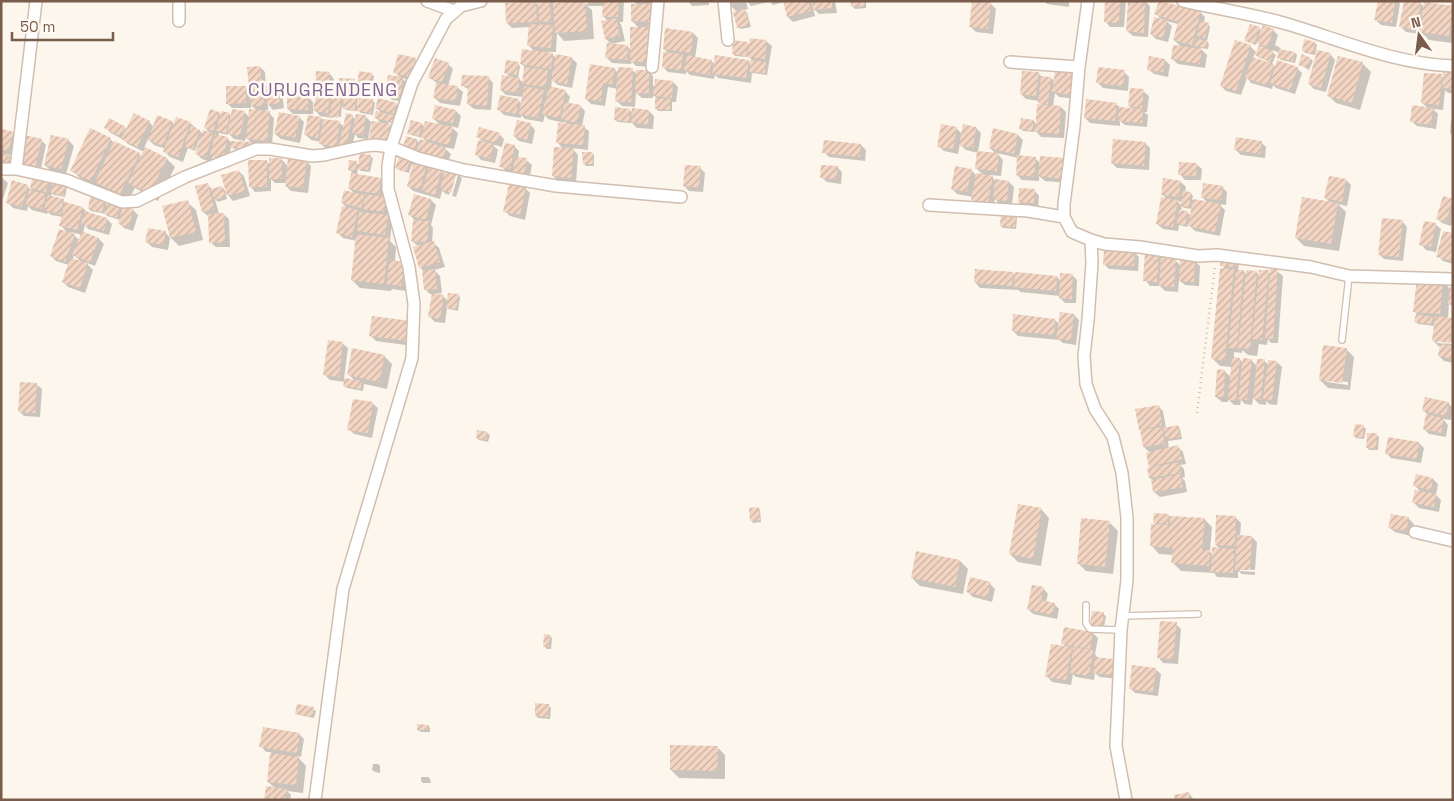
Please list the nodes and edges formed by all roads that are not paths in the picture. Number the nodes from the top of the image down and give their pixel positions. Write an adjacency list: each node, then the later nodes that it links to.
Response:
1 (36, 1): 18 (street)
2 (179, 1): 10 (street)
3 (427, 1): 9 (street)
4 (481, 1): 9 (street)
5 (658, 1): 15 (street)
6 (724, 1): 11 (street)
7 (1088, 1): 14 (street)
8 (1182, 1): 13 (street)
9 (454, 11): 16 (street)
10 (179, 21)
11 (728, 40)
12 (1010, 62): 14 (street)
13 (1453, 66)
14 (1079, 67): 21 (street)
15 (652, 68)
16 (391, 148): 18 (street); 19 (street); 32 (street)
17 (1, 169): 18 (street)
18 (16, 169)
19 (682, 197)
20 (929, 204): 21 (street)
21 (1064, 217): 22 (street)
22 (1091, 240): 23 (street); 30 (street)
23 (1349, 276): 24 (street); 25 (lane)
24 (1453, 279)
25 (1342, 340)
26 (1415, 532): 27 (street)
27 (1453, 540)
28 (1086, 605): 31 (lane)
29 (1198, 614): 30 (lane)
30 (1122, 616): 31 (street)
31 (1121, 630): 33 (street)
32 (315, 800)
33 (1126, 800)

